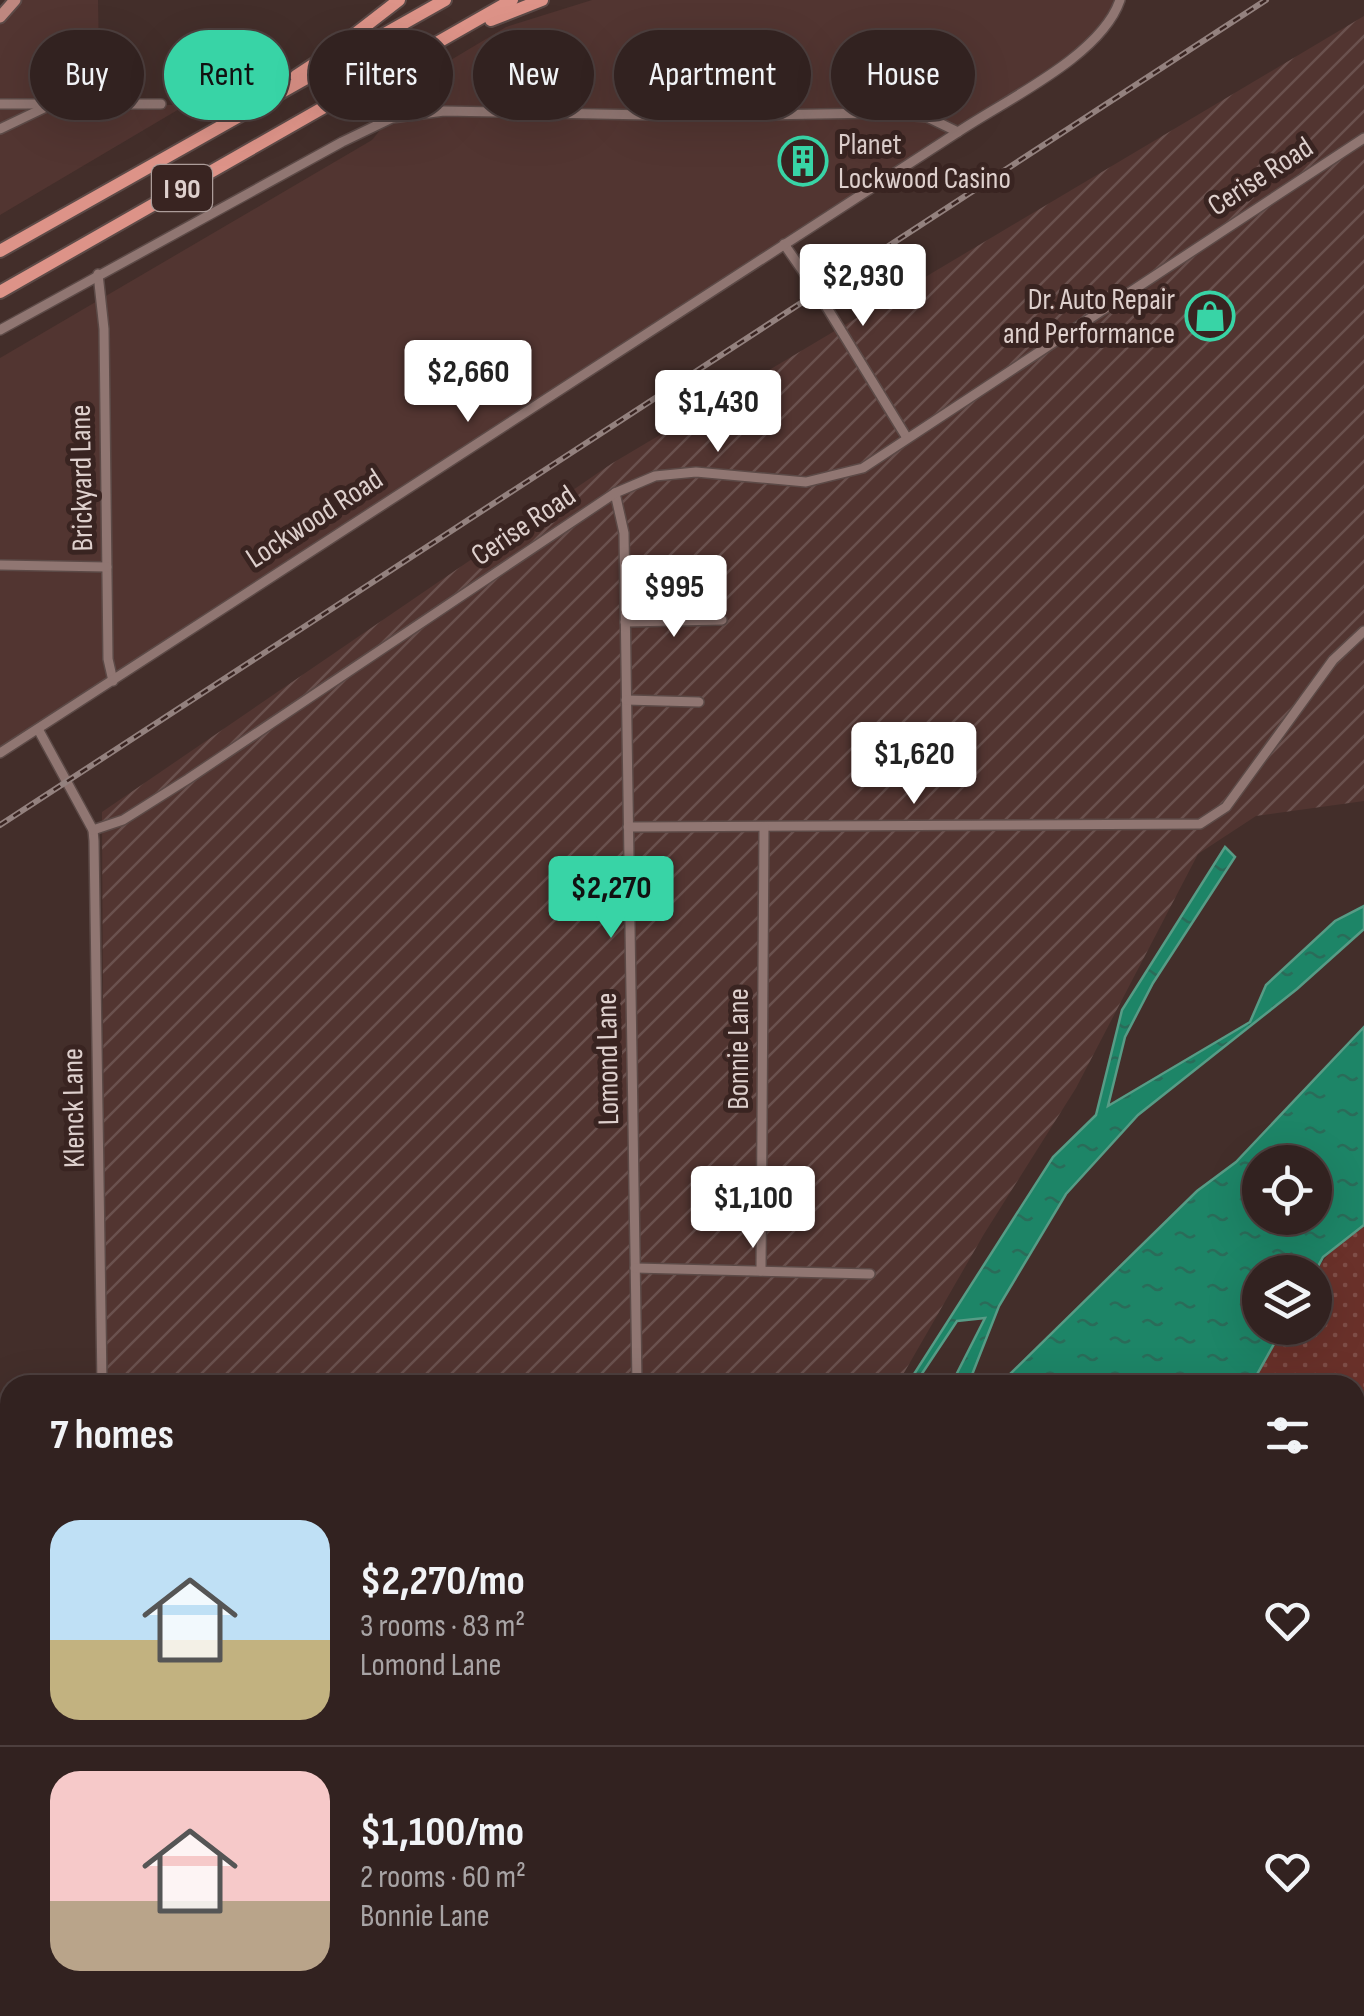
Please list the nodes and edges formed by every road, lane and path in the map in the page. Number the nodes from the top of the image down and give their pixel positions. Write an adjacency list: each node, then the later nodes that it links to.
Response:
1 (15, 0): 7 (main road)
2 (399, 0): 18 (highway)
3 (445, 0): 18 (highway, I 90)
4 (512, 0): 8 (highway, I 90)
5 (542, 0): 9 (highway)
6 (1120, 0): 17 (street, Lockwood Road)
7 (0, 16)
8 (453, 33)
9 (453, 40)
10 (0, 104): 13 (street)
11 (144, 104): 12 (street)
12 (161, 104)
13 (30, 105)
14 (30, 115): 16 (street)
15 (309, 115): 23 (highway, I 90)
16 (0, 128)
17 (958, 132): 20 (street, Lockwood Road); 22 (street)
18 (200, 136): 21 (highway, I 90)
19 (1364, 138): 25 (street, Cerise Road)
20 (784, 244): 25 (street); 32 (street, Lockwood Road)
21 (0, 251)
22 (98, 274): 24 (street); 28 (street, Brickyard Lane)
23 (0, 292)
24 (0, 330)
25 (907, 438): 26 (street, Cerise Road)
26 (616, 493): 30 (street, Lomond Lane); 39 (street, Cerise Road)
27 (0, 566): 28 (street)
28 (107, 567): 32 (street, Brickyard Lane)
29 (722, 620): 30 (street)
30 (625, 622): 33 (street, Lomond Lane)
31 (1364, 631): 38 (street)
32 (113, 681): 35 (street, Lockwood Road)
33 (626, 700): 34 (street); 37 (street, Lomond Lane)
34 (699, 702)
35 (38, 729): 36 (street, Lockwood Road); 39 (street)
36 (0, 754)
37 (628, 827): 38 (street); 40 (street, Lomond Lane)
38 (764, 828): 41 (street, Bonnie Lane)
39 (93, 830): 43 (street, Klenck Lane)
40 (635, 1268): 41 (street); 44 (street, Lomond Lane)
41 (761, 1271): 42 (street)
42 (870, 1274)
43 (102, 1375)
44 (637, 1375)

